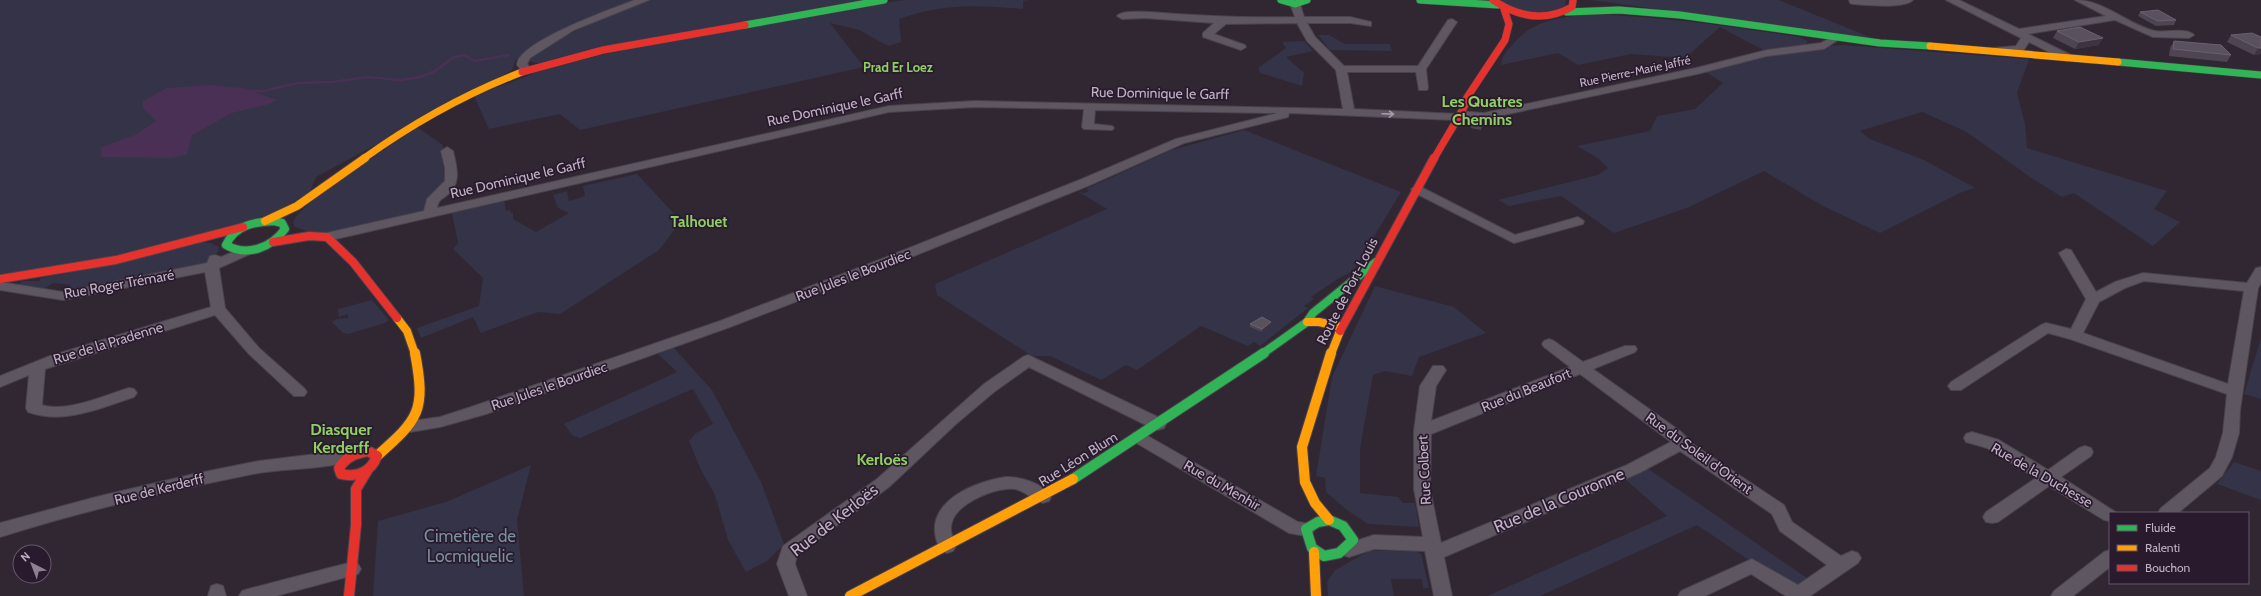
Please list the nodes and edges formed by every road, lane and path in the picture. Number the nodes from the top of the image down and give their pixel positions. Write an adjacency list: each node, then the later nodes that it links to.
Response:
1 (644, 0): 37 (street)
2 (884, 0): 37 (street)
3 (1281, 0): 12 (street)
4 (1307, 0): 12 (street)
5 (1420, 0): 6 (street)
6 (1462, 0): 13 (street)
7 (1573, 0): 14 (street); 15 (street)
8 (1908, 0): 11 (street)
9 (1951, 0): 23 (street)
10 (2080, 0): 18 (street)
11 (1853, 1)
12 (1295, 4): 19 (street)
13 (1498, 4): 17 (street); 28 (street, Route de Port-Louis)
14 (1619, 10): 15 (street); 25 (street)
15 (1567, 12): 17 (street)
16 (1122, 16): 20 (street)
17 (1541, 16): 28 (street, Route de Port-Louis)
18 (2117, 17): 23 (street); 24 (street)
19 (1300, 19): 20 (street); 22 (street); 35 (street)
20 (1223, 21): 29 (street)
21 (1452, 22): 36 (street)
22 (1368, 24)
23 (2016, 33): 27 (street)
24 (2189, 35)
25 (1816, 36): 26 (street); 30 (street)
26 (1836, 38): 30 (street, Rue Pierre-Marie Jaffré); 31 (street)
27 (2026, 39): 31 (street); 32 (street); 33 (street); 34 (street)
28 (1505, 40): 43 (street, Route de Port-Louis)
29 (1241, 46)
30 (1814, 47): 43 (street, Rue Pierre-Marie Jaffré)
31 (1981, 50): 32 (street)
32 (2034, 55): 33 (street)
33 (2047, 56): 34 (street)
34 (2071, 59): 38 (street)
35 (1341, 69): 36 (street); 42 (street)
36 (1421, 69): 39 (street)
37 (528, 70): 47 (street)
38 (2261, 75)
39 (1423, 88)
40 (1090, 107): 41 (street, Rue Dominique le Garff); 44 (street); 48 (street, Rue Dominique le Garff)
41 (1292, 110): 42 (street, Rue Dominique le Garff); 83 (street, Rue Jules le Bourdiec)
42 (1349, 112): 43 (street, Rue Dominique le Garff, one-way to 43)
43 (1456, 119): 46 (street, Route de Port-Louis)
44 (1108, 128)
45 (447, 151): 48 (street)
46 (1417, 189): 50 (street); 60 (street, Route de Port-Louis)
47 (297, 206): 49 (street); 51 (street)
48 (431, 214): 54 (street, Rue Dominique le Garff)
49 (265, 221): 51 (street); 52 (street, Rue Roger Trémaré)
50 (1578, 221)
51 (283, 226): 53 (street); 56 (street)
52 (244, 227): 55 (street, Rue Roger Trémaré); 57 (street)
53 (313, 236): 54 (street); 56 (street)
54 (327, 237): 83 (street)
55 (190, 240): 57 (street); 63 (street, Rue Roger Trémaré)
56 (273, 242): 58 (street)
57 (227, 244): 58 (street); 61 (street)
58 (245, 251): 61 (street, Rue Roger Trémaré)
59 (2066, 252): 65 (street)
60 (1376, 262): 66 (street, Rue Léon Blum); 68 (street, Route de Port-Louis)
61 (213, 266): 63 (street, Rue Roger Trémaré); 67 (street)
62 (2261, 270): 64 (street)
63 (0, 282)
64 (2250, 288): 65 (street); 80 (street)
65 (2093, 299): 71 (street)
66 (1319, 308): 68 (street); 69 (street, Rue Léon Blum)
67 (218, 309): 74 (street, Rue de la Pradenne); 79 (street)
68 (1340, 313): 70 (street, Route de Port-Louis)
69 (1307, 322): 70 (street); 82 (street, Rue Léon Blum)
70 (1341, 327): 95 (street, Route de Port-Louis)
71 (2075, 335): 78 (street); 80 (street)
72 (1549, 344): 75 (street, Rue du Soleil d'Orient)
73 (1630, 349): 75 (street, Rue du Beaufort)
74 (38, 365): 77 (street, Rue de la Pradenne); 81 (street)
75 (1582, 367): 84 (street, Rue du Beaufort); 87 (street, Rue du Soleil d'Orient)
76 (1438, 370): 84 (street, Rue Colbert)
77 (0, 382)
78 (1956, 386)
79 (299, 392)
80 (2236, 392): 96 (street)
81 (129, 393)
82 (1158, 424): 85 (street, Rue Léon Blum); 115 (street, Rue de Kerloës)
83 (407, 428): 89 (street); 90 (street)
84 (1422, 432): 105 (street, Rue Colbert)
85 (1138, 437): 94 (street, Rue Léon Blum); 100 (street, Rue du Menhir)
86 (1972, 438): 92 (street, Rue de la Duchesse)
87 (1682, 443): 105 (street, Rue de la Couronne); 112 (street, Rue du Soleil d'Orient)
88 (2084, 452): 92 (street)
89 (377, 456): 90 (street); 91 (street)
90 (348, 463): 91 (street); 93 (street); 101 (street, Rue de Kerderff)
91 (367, 471): 93 (street)
92 (2048, 478): 97 (street, Rue de la Duchesse); 98 (street)
93 (356, 489): 110 (street)
94 (1043, 497): 104 (street, Rue Léon Blum); 104 (street)
95 (1315, 503): 99 (street, Route de Port-Louis); 100 (street)
96 (2168, 512)
97 (2109, 514)
98 (1992, 517)
99 (1328, 520): 100 (street); 102 (street)
100 (1309, 527): 107 (street)
101 (0, 530)
102 (1350, 532): 103 (street); 106 (street)
103 (1374, 542): 105 (street); 106 (street)
104 (947, 546): 116 (street, Rue Léon Blum)
105 (1433, 549): 118 (street, Rue Colbert)
106 (1349, 550): 108 (street)
107 (1314, 552): 108 (street); 111 (street)
108 (1331, 557): 111 (street)
109 (2109, 558): 120 (street)
110 (352, 569): 113 (street); 114 (street)
111 (1316, 575): 117 (street)
112 (1799, 595): 119 (street)
113 (248, 596)
114 (349, 596)
115 (798, 596)
116 (850, 596)
117 (1316, 596)
118 (1443, 596)
119 (1687, 596)
120 (2060, 596)

